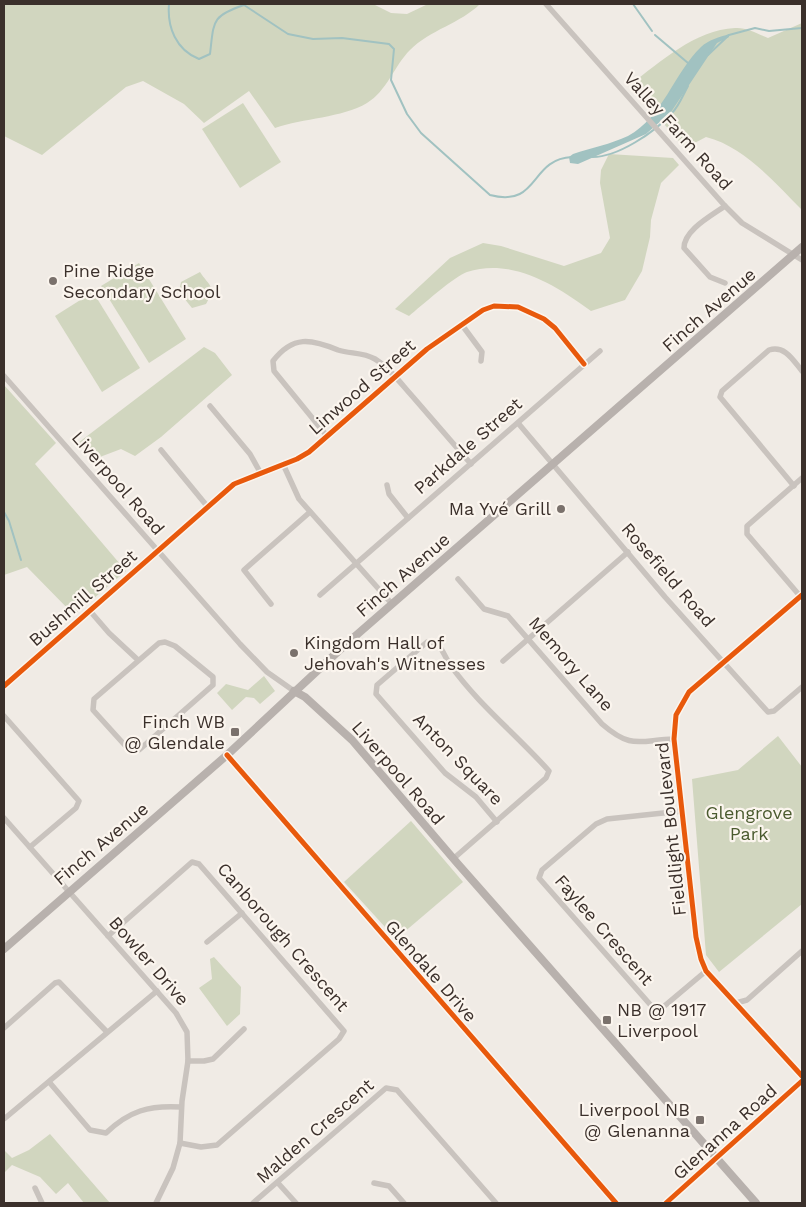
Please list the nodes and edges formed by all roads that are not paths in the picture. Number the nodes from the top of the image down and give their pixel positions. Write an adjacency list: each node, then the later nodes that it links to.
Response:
1 (546, 4): 2 (street, Valley Farm Road)
2 (725, 206): 4 (street, Valley Farm Road); 6 (street)
3 (802, 247): 4 (main road, Finch Avenue)
4 (795, 254): 5 (street, Valley Farm Road); 20 (main road, Finch Avenue)
5 (802, 260)
6 (725, 283)
7 (462, 325): 9 (street); 10 (street, Linwood Street); 13 (street, Linwood Street)
8 (600, 351): 10 (street, Parkdale Street)
9 (481, 361)
10 (584, 364): 15 (street, Parkdale Street)
11 (802, 371): 24 (street)
12 (4, 376): 28 (street, Liverpool Road)
13 (395, 376): 16 (street, Linwood Street); 16 (street); 19 (street)
14 (210, 406): 21 (street)
15 (518, 423): 19 (street, Parkdale Street); 20 (street, Rosefield Road)
16 (327, 436): 18 (street, Linwood Street)
17 (162, 450): 25 (street)
18 (283, 464): 21 (street, Linwood Street); 26 (street)
19 (472, 464): 27 (street, Parkdale Street)
20 (553, 464): 29 (street, Rosefield Road); 35 (main road, Finch Avenue)
21 (260, 472): 25 (street, Linwood Street)
22 (802, 478): 24 (street)
23 (387, 485): 27 (street)
24 (794, 486): 33 (street)
25 (207, 506): 28 (street, Linwood Street)
26 (310, 512): 30 (street); 34 (street)
27 (408, 518): 30 (street, Parkdale Street)
28 (158, 551): 36 (street, Bushmill Street); 43 (street, Liverpool Road)
29 (628, 552): 37 (street); 40 (street, Rosefield Road)
30 (356, 564): 32 (street, Parkdale Street); 35 (street)
31 (458, 579): 37 (street, Memory Lane)
32 (320, 595)
33 (801, 595): 40 (street, Fieldlight Boulevard)
34 (271, 604)
35 (392, 604): 43 (main road, Finch Avenue)
36 (90, 611): 38 (street); 41 (street, Bushmill Street)
37 (528, 638): 39 (street); 45 (street, Memory Lane)
38 (138, 660): 38 (street)
39 (503, 661)
40 (724, 663): 42 (street, Rosefield Road); 45 (street, Fieldlight Boulevard)
41 (4, 686)
42 (802, 686)
43 (294, 692): 46 (main road, Finch Avenue); 51 (main road, Liverpool Road)
44 (4, 716): 50 (street)
45 (674, 739): 47 (street, Fieldlight Boulevard)
46 (228, 755): 52 (main road, Finch Avenue); 81 (street, Glendale Drive)
47 (682, 810): 58 (street, Fieldlight Boulevard); 58 (street, Faylee Crescent)
48 (4, 818): 50 (street, Bowler Drive)
49 (497, 822): 49 (street, Anton Square); 51 (street, Anton Square)
50 (30, 847): 52 (street, Bowler Drive)
51 (453, 858): 71 (main road, Liverpool Road)
52 (68, 891): 54 (street, Bowler Drive); 56 (main road, Finch Avenue)
53 (242, 913): 54 (street, Canborough Crescent); 55 (street); 70 (street, Canborough Crescent)
54 (108, 936): 59 (street, Bowler Drive)
55 (207, 942)
56 (4, 949)
57 (802, 952): 60 (street)
58 (706, 971): 60 (street, Fieldlight Boulevard)
59 (157, 991): 63 (street); 64 (street, Bowler Drive)
60 (736, 1003): 65 (street, Fieldlight Boulevard)
61 (4, 1028): 63 (street)
62 (244, 1029): 64 (street)
63 (106, 1032): 67 (street)
64 (188, 1062): 68 (street, Bowler Drive)
65 (802, 1076)
66 (802, 1081): 71 (street, Glenanna Road)
67 (50, 1082): 68 (street); 69 (street)
68 (182, 1107): 70 (street, Bowler Drive)
69 (4, 1119)
70 (180, 1143): 76 (street, Bowler Drive)
71 (717, 1157): 82 (street, Glenanna Road); 83 (main road, Liverpool Road)
72 (278, 1182): 77 (street, Malden Crescent); 78 (street); 80 (street, Malden Crescent)
73 (374, 1183): 79 (street)
74 (35, 1188): 75 (street)
75 (42, 1203)
76 (156, 1203)
77 (253, 1203)
78 (296, 1203)
79 (404, 1203)
80 (496, 1203)
81 (616, 1203)
82 (666, 1203)
83 (756, 1203)

